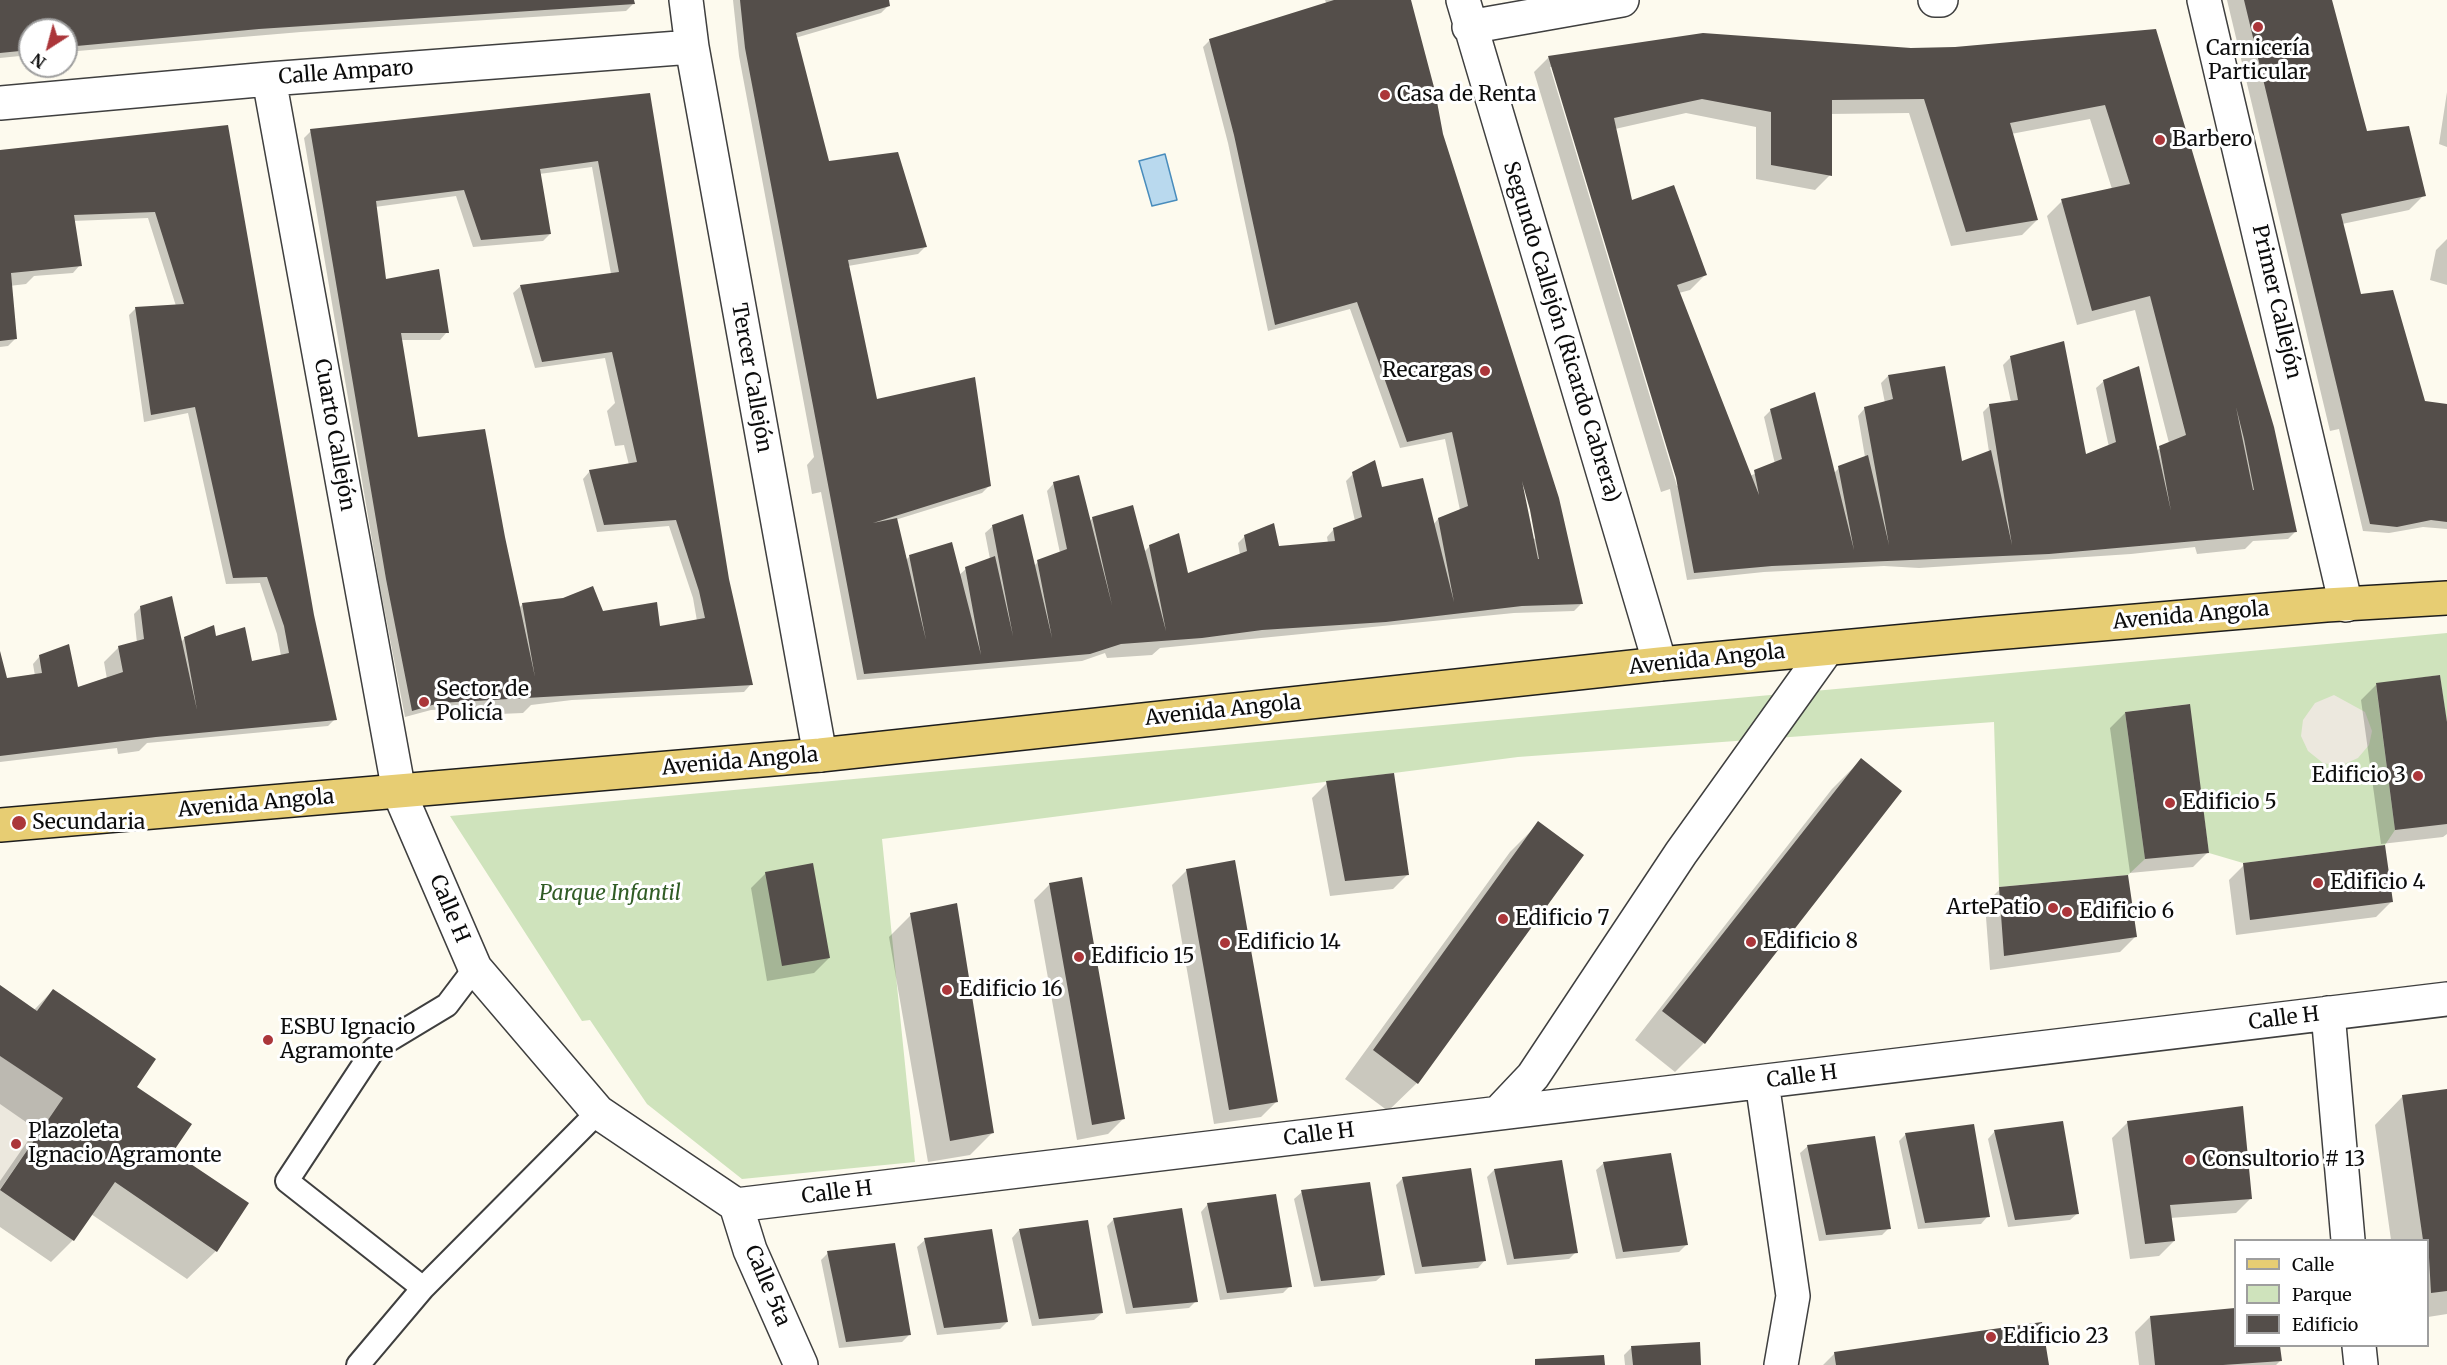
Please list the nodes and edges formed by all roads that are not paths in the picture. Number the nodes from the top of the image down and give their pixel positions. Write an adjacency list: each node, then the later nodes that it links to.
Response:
1 (686, 0): 7 (street, Tercer Callejón)
2 (1622, 0): 6 (street)
3 (1935, 0): 4 (street)
4 (1941, 0)
5 (2204, 0): 11 (street, Primer Callejón)
6 (1466, 13): 13 (street, Segundo Callejón (Ricardo Cabrera))
7 (692, 47): 8 (street, Calle Amparo); 14 (street, Tercer Callejón)
8 (269, 79): 9 (street, Calle Amparo); 15 (street, Cuarto Callejón)
9 (0, 103)
10 (2447, 598): 11 (main road, Avenida Angola)
11 (2346, 605): 12 (main road, Avenida Angola)
12 (1827, 649): 13 (main road, Avenida Angola); 22 (street)
13 (1660, 664): 14 (main road, Avenida Angola)
14 (820, 755): 15 (main road, Avenida Angola)
15 (399, 792): 16 (main road, Avenida Angola); 17 (street, Calle H)
16 (0, 825)
17 (475, 968): 21 (street, Calle H); 25 (lane)
18 (2447, 999): 19 (street, Calle H)
19 (2328, 1013): 20 (street, Calle H); 24 (street)
20 (1762, 1082): 22 (street, Calle H); 29 (street)
21 (598, 1113): 23 (street, Calle H); 25 (lane)
22 (1498, 1113): 23 (street, Calle H)
23 (736, 1205): 28 (street, Calle 5ta)
24 (2348, 1239)
25 (423, 1288): 27 (lane)
26 (2359, 1347): 30 (street)
27 (358, 1365)
28 (801, 1365)
29 (1781, 1365)
30 (2361, 1365)

